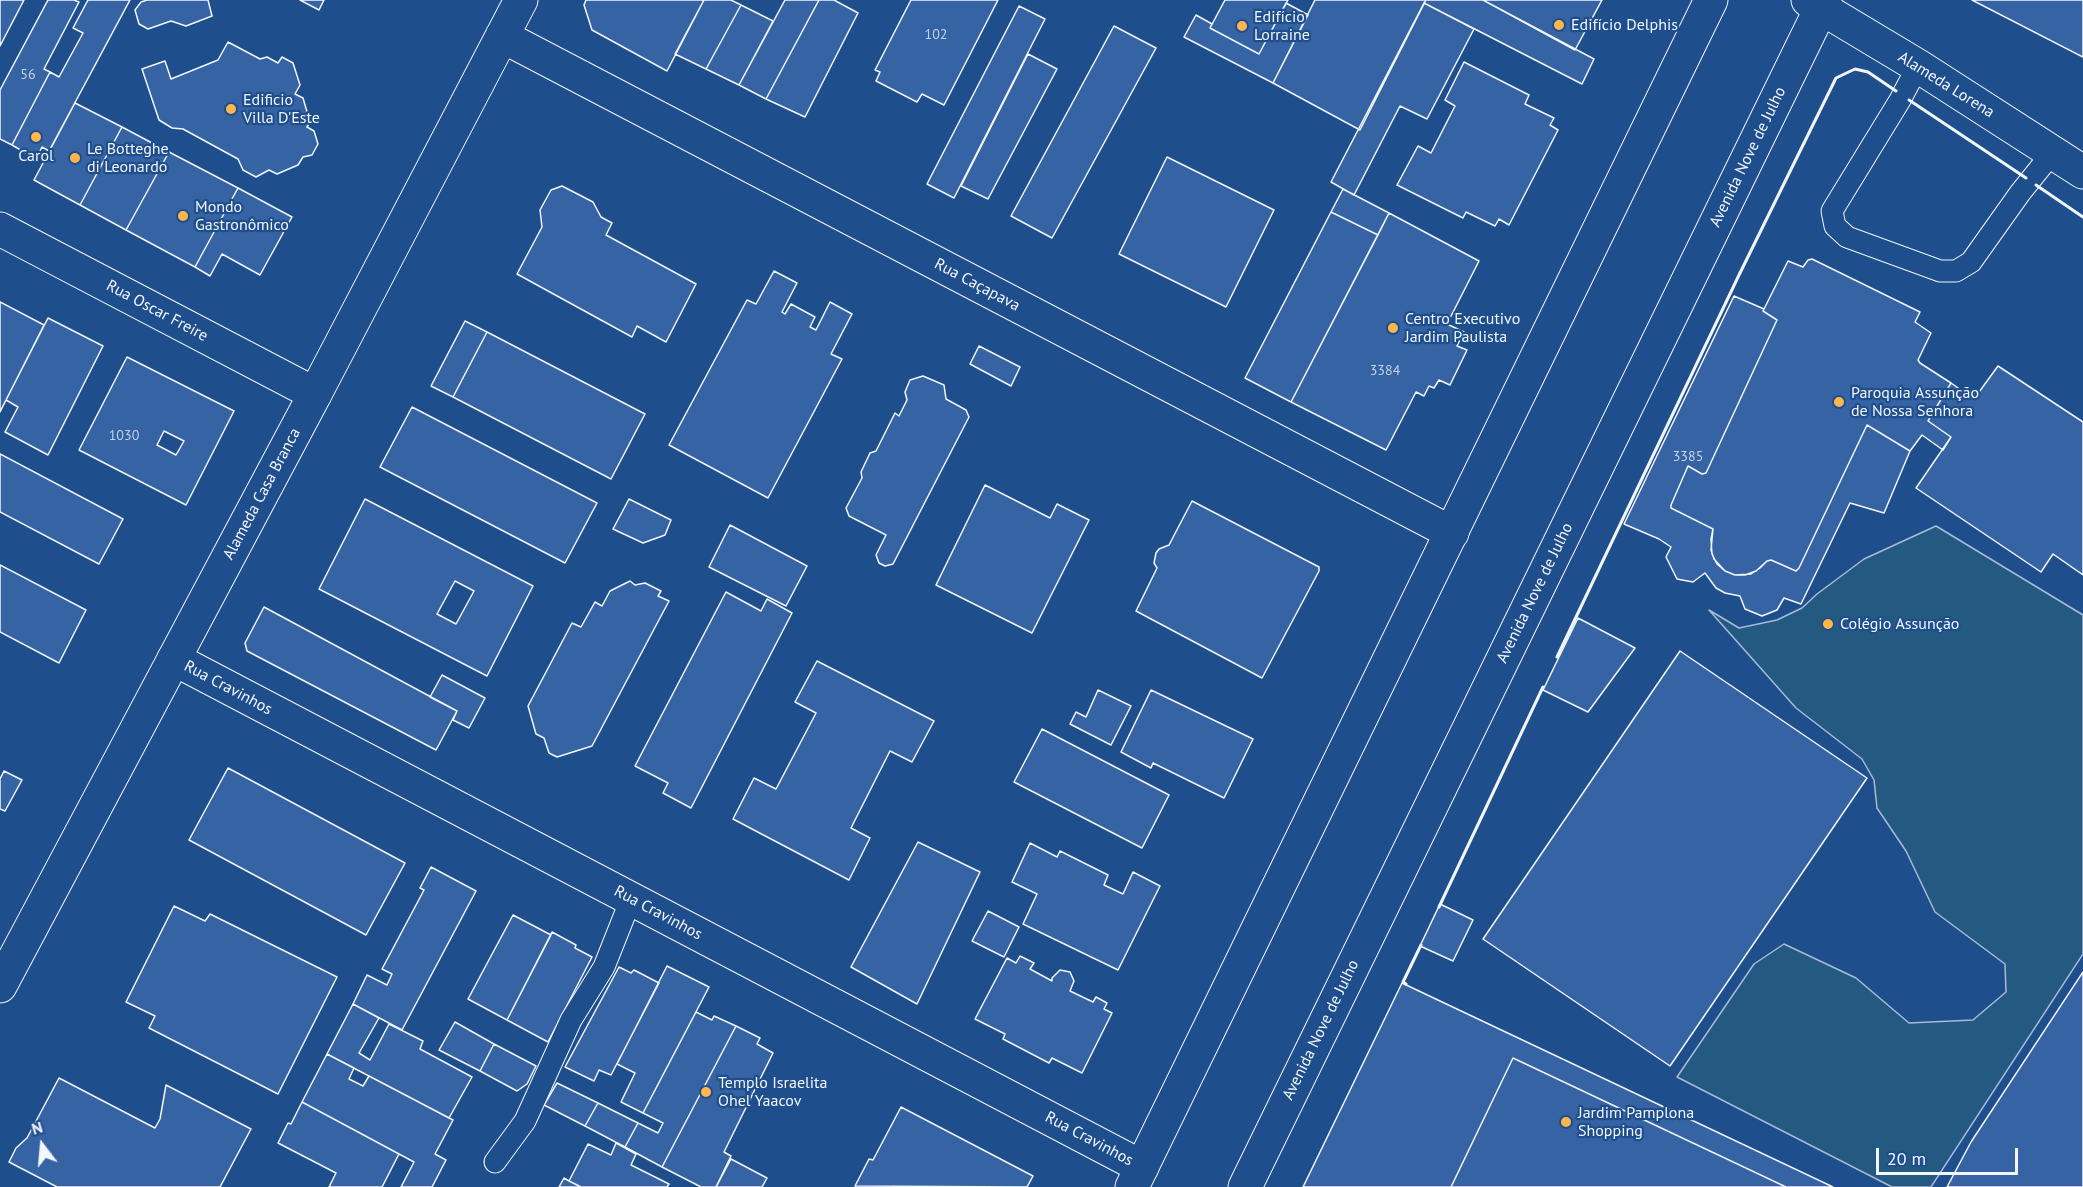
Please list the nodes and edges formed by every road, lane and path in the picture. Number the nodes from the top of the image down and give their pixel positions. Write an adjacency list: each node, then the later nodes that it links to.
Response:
1 (521, 0): 4 (street, Alameda Casa Branca)
2 (1712, 0): 10 (street)
3 (1818, 3): 5 (street, Alameda Lorena); 16 (street, Avenida Nove de Julho)
4 (502, 36): 9 (street, Alameda Casa Branca); 10 (street, Rua Caçapava)
5 (1918, 66): 6 (street, Alameda Lorena); 6 (lane)
6 (2052, 152): 7 (street, Alameda Lorena)
7 (2083, 172)
8 (0, 229): 9 (street, Rua Oscar Freire)
9 (315, 394): 11 (street, Alameda Casa Branca)
10 (1452, 533): 15 (street)
11 (174, 659): 12 (street, Rua Cravinhos); 13 (street, Alameda Casa Branca)
12 (632, 900): 14 (lane); 15 (street, Rua Cravinhos)
13 (0, 986)
14 (495, 1162)
15 (1137, 1177)
16 (1245, 1187)

